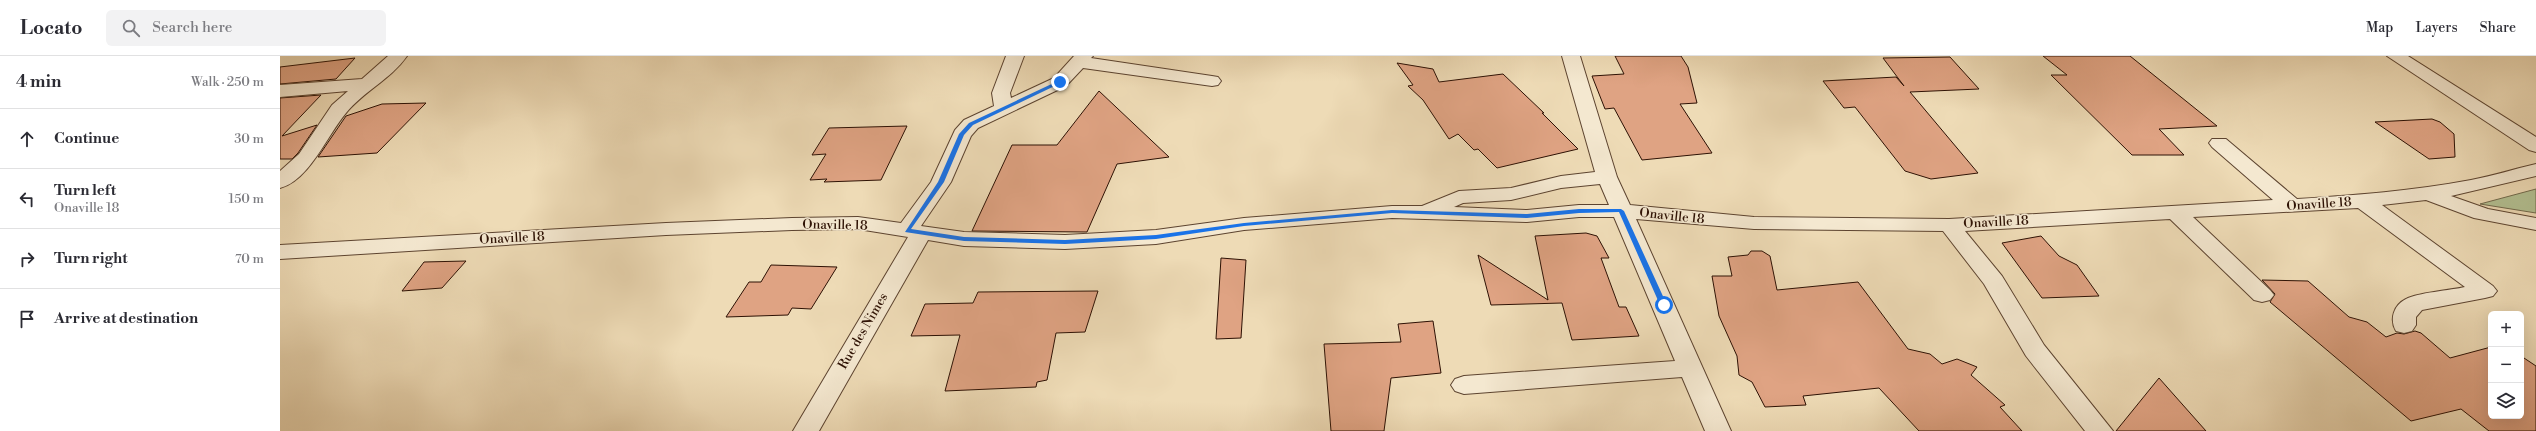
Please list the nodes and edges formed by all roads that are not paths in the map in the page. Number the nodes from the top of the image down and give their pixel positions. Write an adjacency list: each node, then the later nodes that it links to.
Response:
1 (398, 56): 7 (street)
2 (1015, 56): 9 (street)
3 (1570, 56): 13 (street)
4 (2396, 56): 11 (street)
5 (1082, 59): 6 (street); 9 (street, Rue des Nimes)
6 (1212, 81)
7 (365, 84): 8 (street); 14 (street)
8 (280, 92)
9 (1004, 107): 23 (street, Rue des Nimes)
10 (2219, 143): 17 (street)
11 (2536, 146)
12 (2536, 170): 15 (street, Onaville 18)
13 (1607, 177): 18 (street); 19 (street)
14 (280, 182)
15 (2430, 194): 16 (street, Onaville 18); 21 (street)
16 (2363, 201): 17 (street, Onaville 18); 26 (street)
17 (2293, 206): 20 (street, Onaville 18)
18 (1428, 211): 19 (street, Onaville 18); 23 (street, Onaville 18)
19 (1621, 211): 22 (street, Onaville 18); 27 (street)
20 (2175, 212): 22 (street, Onaville 18); 25 (street)
21 (2536, 224)
22 (1949, 225): 31 (street)
23 (914, 231): 24 (street, Onaville 18); 29 (street, Rue des Nimes)
24 (280, 252)
25 (2262, 295)
26 (2404, 325)
27 (1690, 368): 28 (street); 30 (street)
28 (1464, 385)
29 (806, 431)
30 (1718, 431)
31 (2100, 431)

